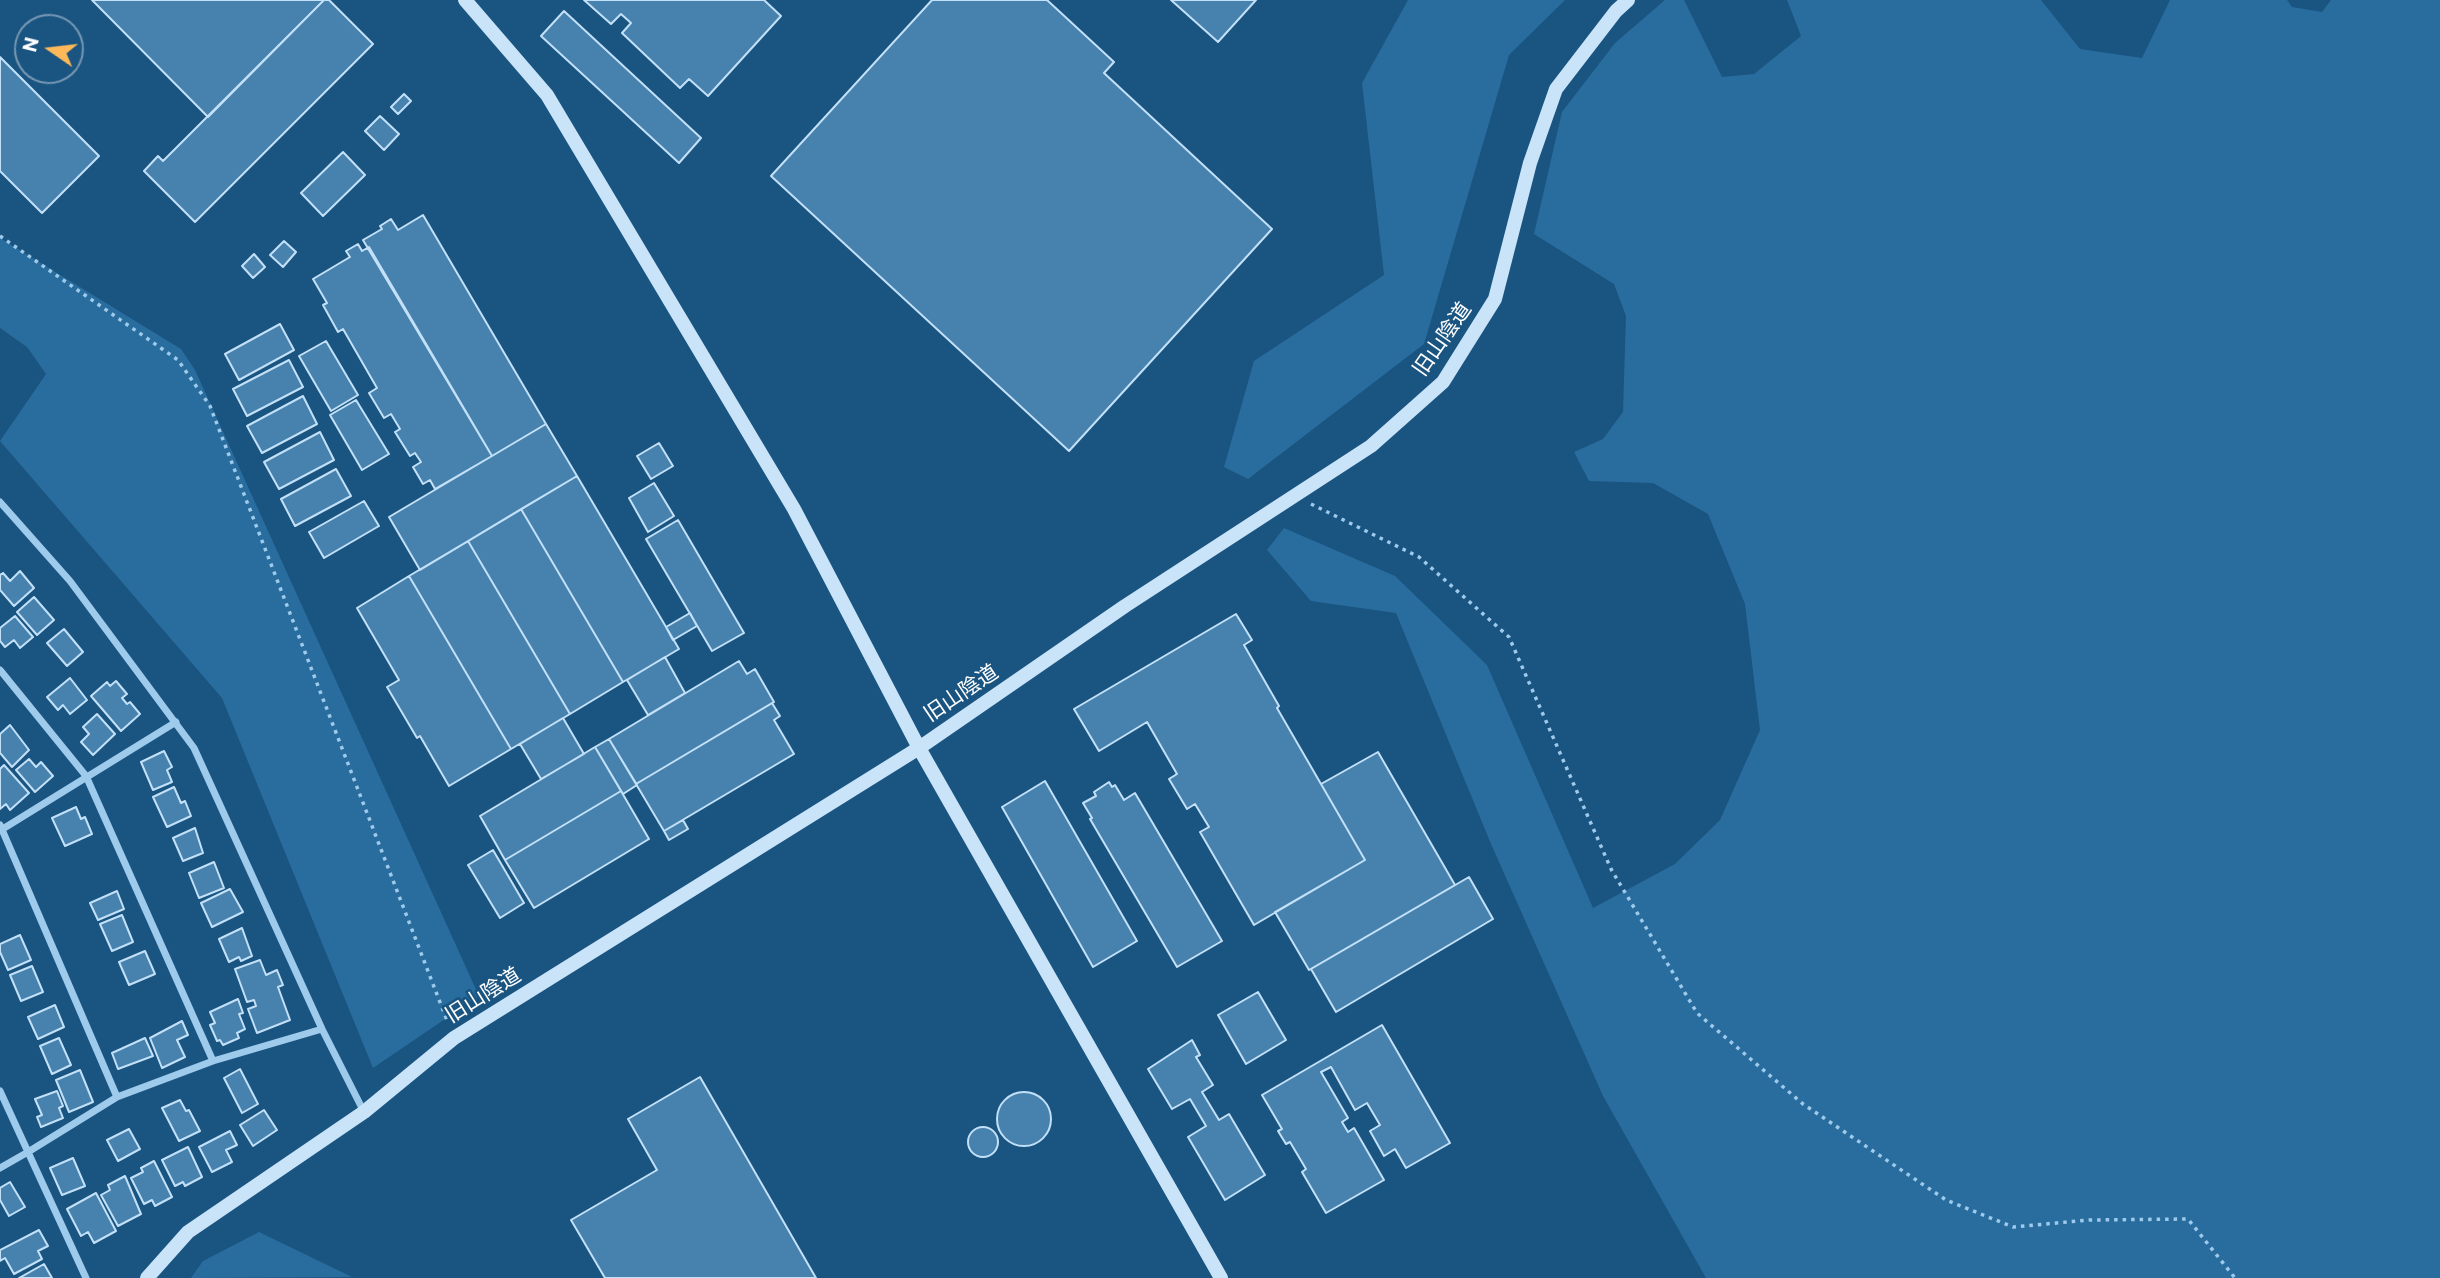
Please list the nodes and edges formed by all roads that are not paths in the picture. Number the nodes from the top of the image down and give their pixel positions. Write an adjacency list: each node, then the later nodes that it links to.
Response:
1 (465, 0): 6 (street)
2 (1628, 0): 6 (street, 旧山陰道)
3 (0, 502): 5 (street)
4 (0, 670): 7 (street)
5 (176, 722): 7 (street); 9 (street)
6 (919, 748): 13 (street, 旧山陰道); 18 (street)
7 (86, 776): 8 (street); 10 (street)
8 (1, 828): 12 (street)
9 (322, 1029): 10 (street); 13 (street)
10 (213, 1061): 12 (street)
11 (0, 1091): 14 (street)
12 (117, 1097): 14 (street)
13 (364, 1112): 17 (street, 旧山陰道)
14 (28, 1152): 15 (street); 16 (street)
15 (0, 1168)
16 (86, 1278)
17 (147, 1278)
18 (1221, 1278)

